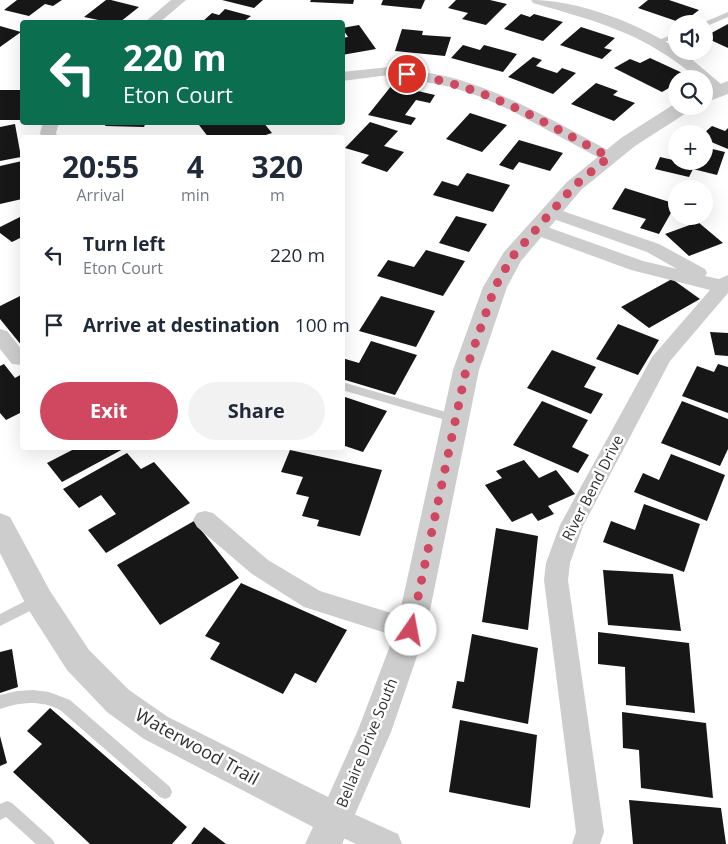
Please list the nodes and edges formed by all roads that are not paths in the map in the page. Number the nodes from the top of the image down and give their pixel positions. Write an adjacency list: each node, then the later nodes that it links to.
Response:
1 (179, 0): 4 (street)
2 (538, 0): 7 (street)
3 (728, 14): 5 (lane)
4 (154, 20)
5 (713, 20)
6 (668, 38): 7 (lane)
7 (658, 42): 9 (street)
8 (345, 77): 11 (street)
9 (717, 91)
10 (670, 115): 11 (street, Bellaire Drive South)
11 (609, 157): 12 (street, Bellaire Drive South)
12 (544, 221): 13 (street); 17 (street, Bellaire Drive South)
13 (726, 284): 29 (street, River Bend Drive)
14 (0, 336): 15 (street)
15 (19, 359)
16 (345, 387): 17 (lane)
17 (456, 419): 22 (street, Bellaire Drive South)
18 (205, 520): 22 (street)
19 (0, 525): 20 (street, Waterwood Trail)
20 (40, 600): 21 (lane); 26 (street, Waterwood Trail)
21 (0, 620)
22 (411, 630): 26 (street, Bellaire Drive South)
23 (0, 702): 24 (lane)
24 (165, 792)
25 (0, 812): 27 (lane)
26 (329, 832): 28 (street, Waterwood Trail)
27 (47, 844)
28 (388, 844)
29 (586, 844)

